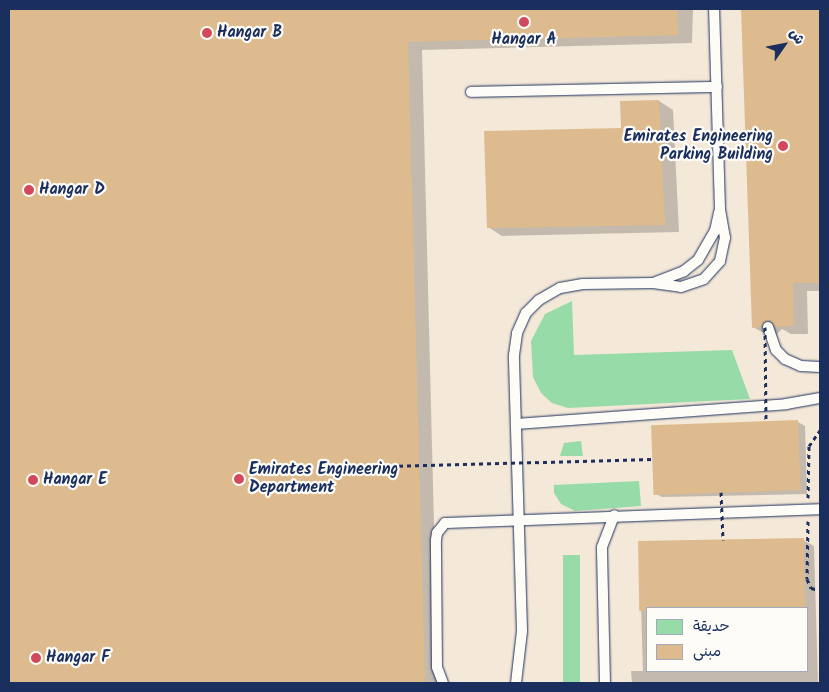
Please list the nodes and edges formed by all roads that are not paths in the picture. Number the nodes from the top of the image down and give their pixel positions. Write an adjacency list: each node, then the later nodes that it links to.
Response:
1 (714, 9): 2 (lane)
2 (717, 87): 3 (lane); 4 (lane)
3 (471, 92)
4 (720, 208): 5 (lane); 5 (lane)
5 (653, 283): 9 (lane)
6 (766, 327): 7 (lane)
7 (820, 367)
8 (820, 398): 9 (lane)
9 (516, 424): 12 (lane)
10 (820, 509): 11 (lane)
11 (614, 515): 12 (lane); 15 (lane)
12 (519, 518): 13 (lane); 14 (lane)
13 (443, 683)
14 (516, 683)
15 (605, 683)

